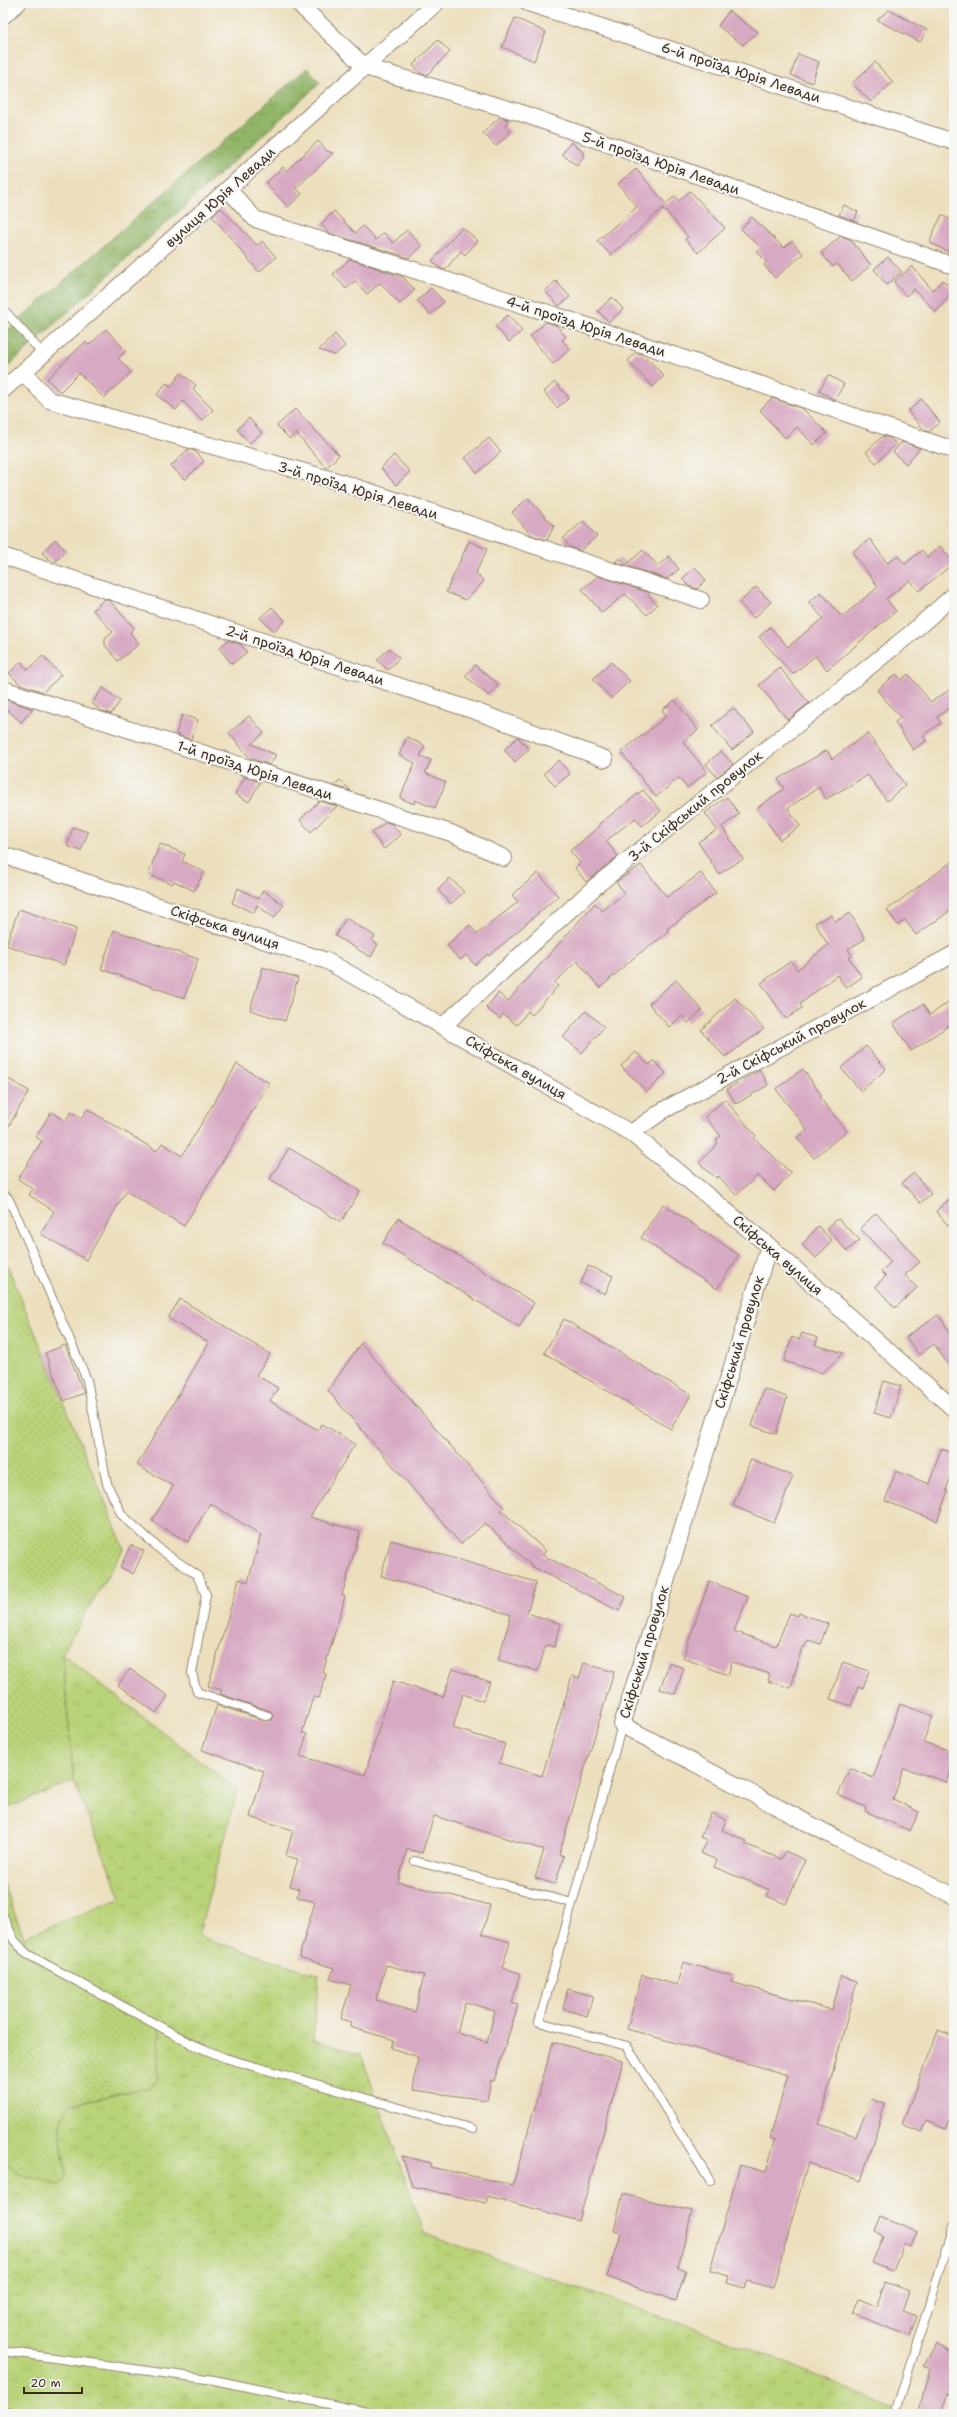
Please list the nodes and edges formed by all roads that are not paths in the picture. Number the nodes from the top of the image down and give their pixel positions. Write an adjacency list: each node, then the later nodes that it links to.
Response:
1 (18, 3): 5 (street)
2 (298, 3): 6 (street)
3 (436, 3): 6 (street, вулиця Юрія Левади)
4 (528, 3): 7 (street, 6-й проїзд Юрія Левади)
5 (3, 16)
6 (366, 67): 8 (street, вулиця Юрія Левади); 9 (street, 5-й проїзд Юрія Левади)
7 (954, 142)
8 (228, 189): 11 (street, вулиця Юрія Левади); 14 (street, 4-й проїзд Юрія Левади)
9 (954, 266)
10 (3, 309): 11 (lane)
11 (43, 354): 12 (street, вулиця Юрія Левади)
12 (23, 372): 13 (street, вулиця Юрія Левади); 17 (street, 3-й проїзд Юрія Левади)
13 (3, 390)
14 (954, 450)
15 (3, 556): 19 (street, 2-й проїзд Юрія Левади)
16 (954, 595): 23 (street, 3-й Скіфський провулок)
17 (701, 600)
18 (3, 689): 21 (street, 1-й проїзд Юрія Левади)
19 (605, 759)
20 (3, 855): 23 (street, Скіфська вулиця)
21 (504, 858)
22 (954, 954): 24 (street, 2-й Скіфський провулок)
23 (444, 1025): 24 (street, Скіфська вулиця)
24 (631, 1132): 26 (street, Скіфська вулиця)
25 (3, 1194): 28 (lane)
26 (769, 1246): 27 (street, Скіфська вулиця); 29 (street, Скіфський провулок)
27 (951, 1402)
28 (268, 1716)
29 (622, 1725): 31 (street, Скіфський провулок); 32 (lane)
30 (415, 1861): 32 (lane)
31 (954, 1896)
32 (572, 1903): 35 (lane)
33 (3, 1916): 34 (lane)
34 (473, 2129)
35 (710, 2181)
36 (954, 2226): 38 (lane)
37 (3, 2352): 39 (lane)
38 (897, 2407)
39 (376, 2414)

